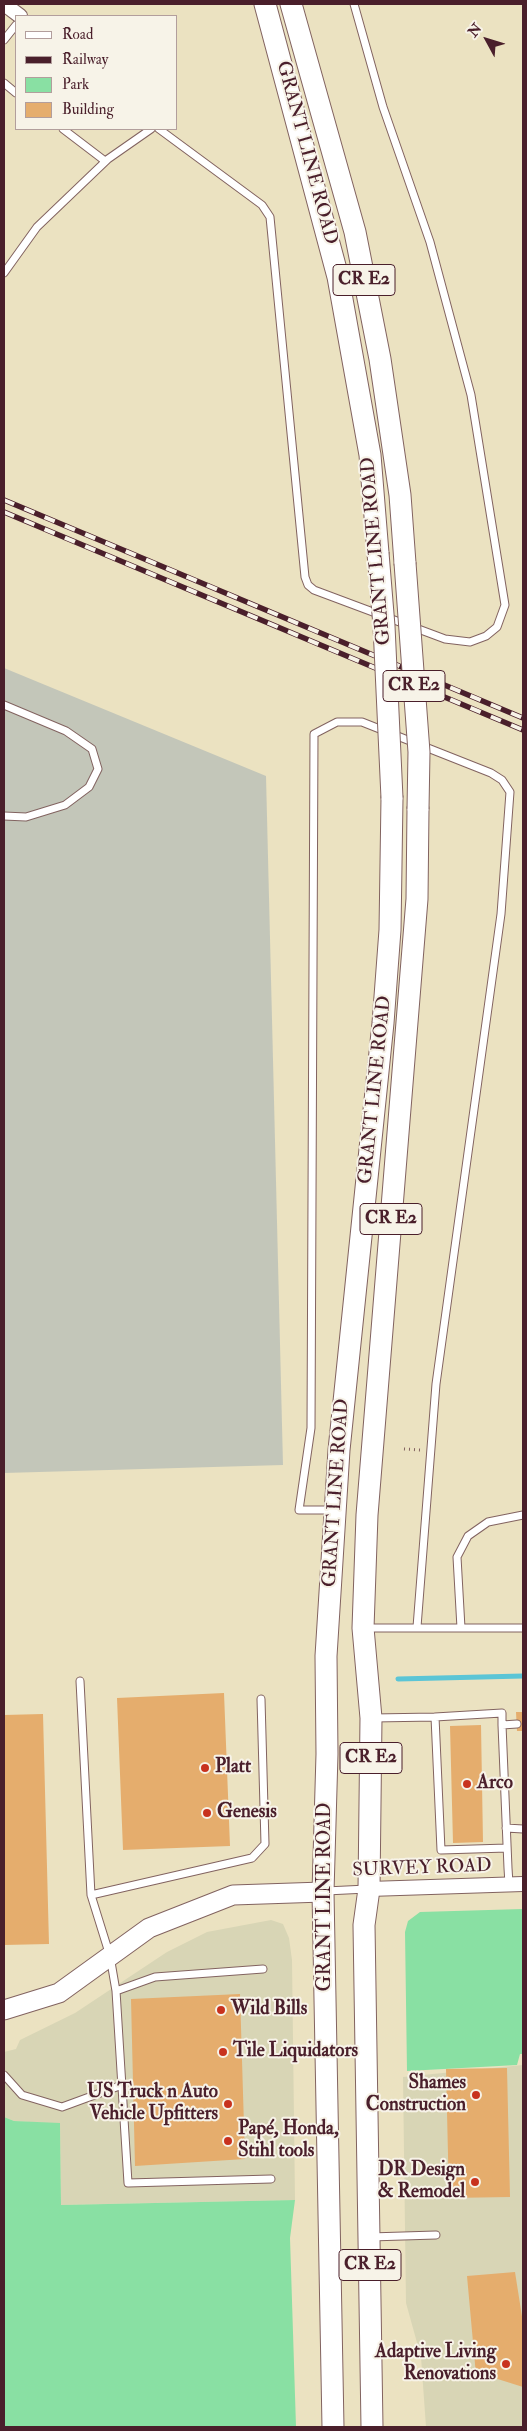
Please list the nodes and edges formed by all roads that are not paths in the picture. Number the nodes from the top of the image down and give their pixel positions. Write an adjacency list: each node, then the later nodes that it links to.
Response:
1 (4, 4): 5 (street)
2 (265, 4): 17 (main road, GRANT LINE ROAD / CR E2, bridge)
3 (291, 4): 20 (main road, GRANT LINE ROAD / CR E2, bridge)
4 (354, 4): 12 (lane)
5 (19, 15)
6 (15, 26): 7 (lane)
7 (4, 40)
8 (4, 83): 9 (lane)
9 (15, 92)
10 (64, 130): 13 (lane)
11 (150, 130): 13 (lane)
12 (160, 130)
13 (105, 161): 14 (lane)
14 (4, 273)
15 (4, 705): 16 (lane)
16 (4, 816)
17 (335, 1510): 19 (lane); 35 (main road, GRANT LINE ROAD / CR E2)
18 (523, 1514): 21 (lane)
19 (417, 1627): 20 (lane); 21 (lane)
20 (363, 1628): 26 (main road, GRANT LINE ROAD / CR E2)
21 (461, 1628): 22 (lane)
22 (523, 1628)
23 (80, 1681): 36 (lane)
24 (261, 1699): 36 (lane)
25 (435, 1717): 26 (lane); 28 (lane); 31 (lane)
26 (371, 1718): 34 (main road, GRANT LINE ROAD / CR E2)
27 (517, 1724): 28 (lane)
28 (502, 1725): 29 (lane)
29 (506, 1828): 30 (lane); 31 (lane)
30 (523, 1829)
31 (507, 1848): 32 (lane)
32 (508, 1884): 33 (street, SURVEY ROAD); 34 (street, SURVEY ROAD)
33 (523, 1884)
34 (369, 1889): 35 (lane, SURVEY ROAD); 45 (main road, GRANT LINE ROAD / CR E2)
35 (323, 1892): 37 (main road); 46 (main road, GRANT LINE ROAD / CR E2)
36 (91, 1895): 37 (lane)
37 (110, 1956): 39 (lane); 40 (main road)
38 (263, 1969): 39 (lane)
39 (116, 1991): 42 (lane)
40 (4, 2010)
41 (4, 2075): 42 (lane)
42 (122, 2085): 43 (lane)
43 (271, 2179)
44 (436, 2235): 45 (lane)
45 (370, 2237): 47 (main road, GRANT LINE ROAD / CR E2)
46 (333, 2427)
47 (372, 2427)

